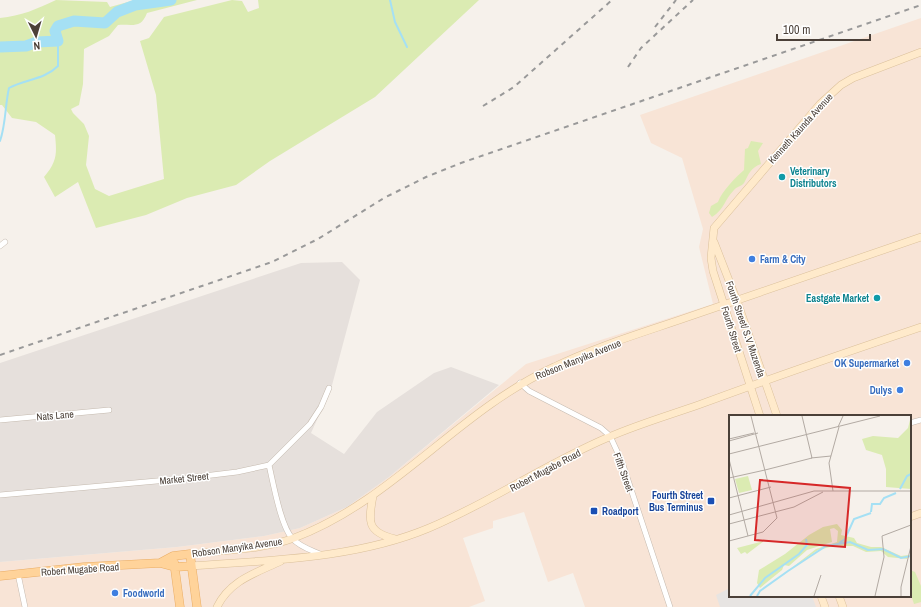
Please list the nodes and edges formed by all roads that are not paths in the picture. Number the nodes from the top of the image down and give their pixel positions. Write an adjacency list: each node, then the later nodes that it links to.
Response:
1 (921, 52): 4 (main road, Kenneth Kaunda Avenue)
2 (921, 237): 6 (main road, Robson Manyika Avenue)
3 (5, 242): 5 (street)
4 (714, 242): 6 (main road, Fourth Street/ S.V Muzenda); 7 (main road, Fourth Street)
5 (0, 246)
6 (737, 301): 7 (main road, Robson Manyika Avenue); 9 (main road, Fourth Street/ S.V Muzenda)
7 (725, 305): 10 (main road, Robson Manyika Avenue); 11 (main road, Fourth Street)
8 (921, 327): 9 (main road, Robert Mugabe Road)
9 (764, 380): 11 (main road, Robert Mugabe Road); 15 (main road, Fourth Street/ S.V Muzenda)
10 (520, 383): 19 (street); 22 (main road, Robson Manyika Avenue)
11 (749, 386): 14 (main road, Fourth Street); 19 (main road, Robert Mugabe Road)
12 (329, 388): 20 (street)
13 (109, 410): 16 (street, Nats Lane)
14 (760, 415)
15 (777, 415)
16 (0, 420)
17 (921, 420): 18 (street)
18 (911, 423)
19 (610, 436): 26 (main road, Robert Mugabe Road); 42 (street, Fifth Street)
20 (268, 465): 21 (street, Market Street); 25 (street)
21 (0, 495)
22 (373, 496): 25 (main road, Robson Manyika Avenue); 26 (main road)
23 (921, 513): 24 (main road)
24 (911, 517)
25 (292, 539): 27 (main road, Robson Manyika Avenue); 28 (street)
26 (395, 539): 28 (main road, Robert Mugabe Road)
27 (190, 554): 29 (main road, Robson Manyika Avenue); 32 (main road)
28 (320, 554): 30 (main road, Robert Mugabe Road)
29 (173, 556): 31 (main road, Robert Mugabe Road); 33 (main road)
30 (285, 559): 32 (main road, Robert Mugabe Road); 41 (main road)
31 (160, 563): 33 (main road, Robert Mugabe Road); 34 (main road, Robert Mugabe Road)
32 (192, 566): 33 (main road, Robert Mugabe Road); 40 (main road)
33 (175, 567): 39 (main road)
34 (18, 574): 35 (main road, Robert Mugabe Road); 38 (street)
35 (0, 576)
36 (821, 597): 43 (main road)
37 (839, 597): 44 (main road)
38 (25, 607)
39 (180, 607)
40 (197, 607)
41 (217, 607)
42 (670, 607)
43 (824, 607)
44 (843, 607)

